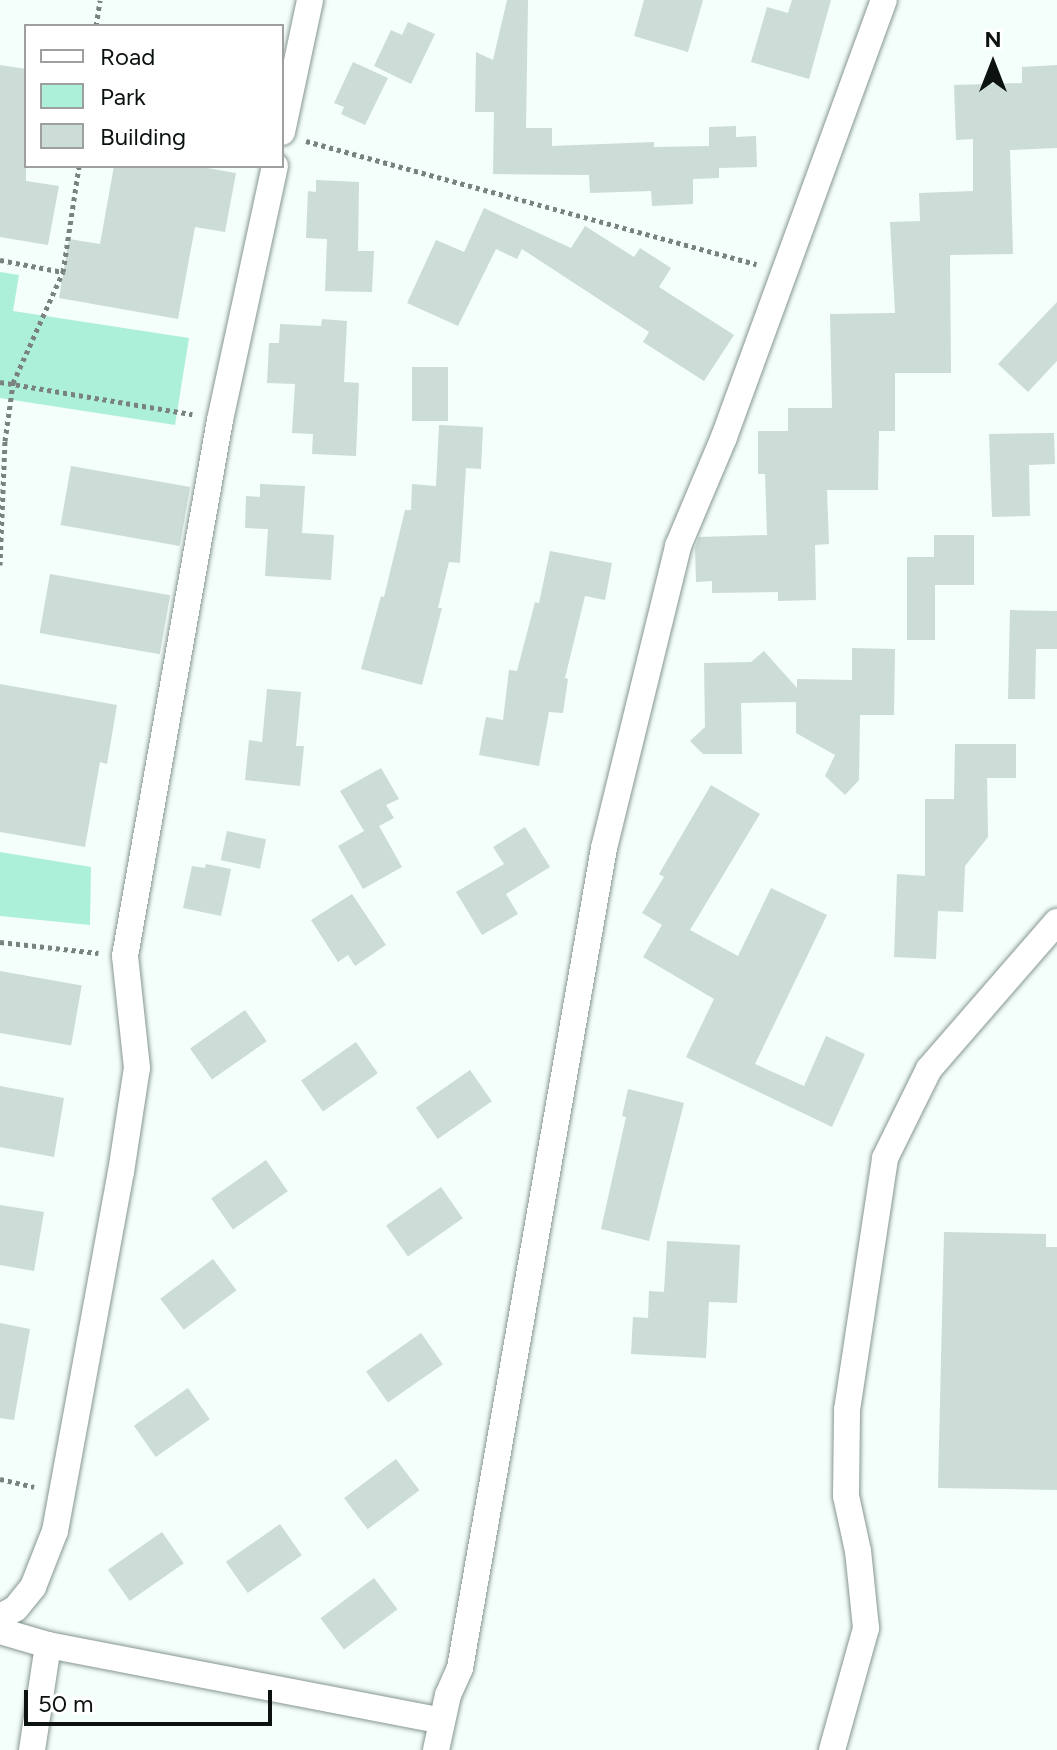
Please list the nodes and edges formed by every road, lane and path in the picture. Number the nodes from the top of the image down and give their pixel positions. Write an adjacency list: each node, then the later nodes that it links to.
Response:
1 (100, 0): 4 (path)
2 (310, 0): 5 (street)
3 (884, 0): 9 (street)
4 (96, 24)
5 (290, 135): 9 (path)
6 (79, 168): 10 (path)
7 (275, 168): 13 (street)
8 (0, 260): 10 (path)
9 (783, 271): 23 (street)
10 (63, 272): 12 (path)
11 (0, 382): 12 (path)
12 (13, 383): 13 (path); 14 (path)
13 (220, 420): 17 (street)
14 (0, 565)
15 (1057, 922): 26 (street)
16 (0, 942): 17 (path)
17 (125, 956): 19 (street)
18 (0, 1479): 19 (path)
19 (59, 1492): 20 (street)
20 (0, 1617)
21 (0, 1631): 22 (street)
22 (48, 1645): 23 (street); 24 (street)
23 (442, 1721): 25 (street)
24 (32, 1750)
25 (436, 1750)
26 (832, 1750)

